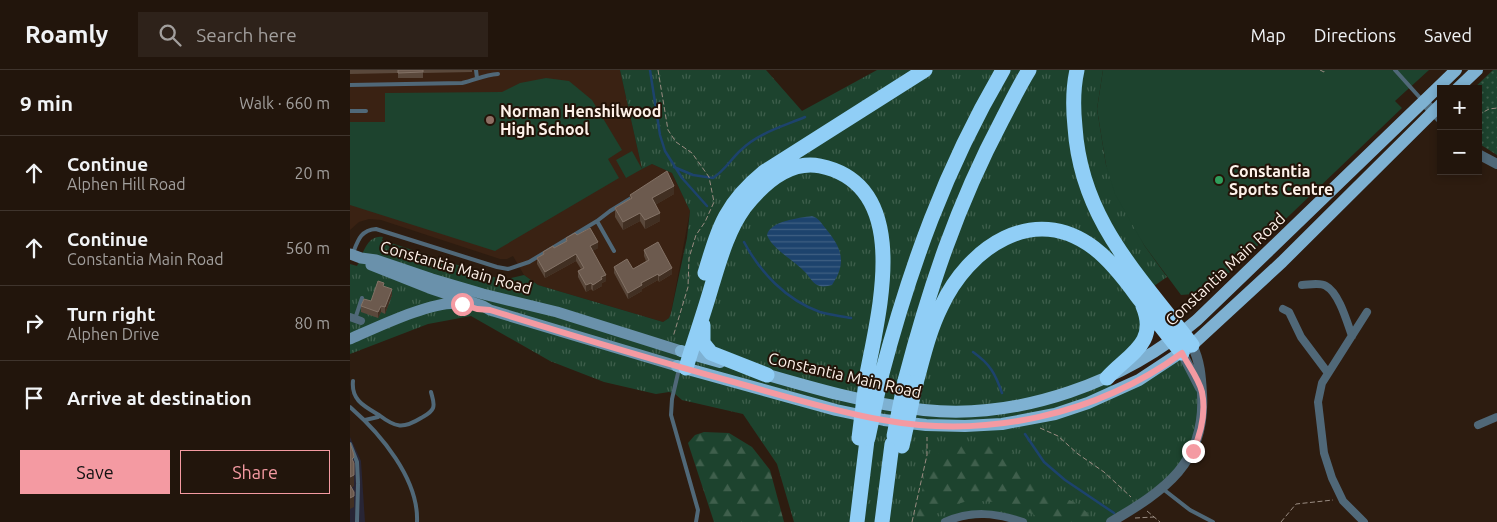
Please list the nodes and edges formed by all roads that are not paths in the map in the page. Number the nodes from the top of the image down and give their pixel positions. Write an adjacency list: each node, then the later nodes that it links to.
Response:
1 (476, 70): 10 (lane)
2 (925, 70): 38 (highway)
3 (1002, 70): 42 (highway)
4 (1029, 70): 45 (highway)
5 (1078, 70): 37 (highway)
6 (1395, 70): 13 (lane)
7 (1456, 70): 13 (main road, Constantia Main Road)
8 (1477, 70): 12 (main road)
9 (498, 74): 10 (lane)
10 (477, 78): 11 (lane)
11 (350, 85)
12 (1461, 85)
13 (1423, 101): 15 (street); 37 (main road, Constantia Main Road)
14 (366, 111): 16 (lane)
15 (1437, 111)
16 (350, 112)
17 (1437, 113): 37 (main road, Constantia Main Road)
18 (1482, 156): 19 (street)
19 (1497, 164)
20 (634, 196): 21 (lane)
21 (597, 221): 22 (lane); 23 (lane)
22 (614, 251)
23 (354, 256): 26 (main road, Constantia Main Road); 27 (main road, Constantia Main Road)
24 (1302, 285): 35 (street)
25 (710, 292): 38 (highway); 41 (highway); 42 (highway)
26 (444, 294): 27 (main road); 30 (main road); 32 (main road, Constantia Main Road)
27 (483, 294): 38 (main road, Constantia Main Road)
28 (1138, 297): 37 (highway); 43 (highway); 45 (highway)
29 (362, 298): 34 (lane)
30 (426, 309): 32 (main road); 36 (main road)
31 (1283, 309): 40 (street)
32 (490, 310): 39 (main road, Constantia Main Road)
33 (1367, 312): 35 (street)
34 (355, 319)
35 (1352, 336): 40 (street)
36 (350, 339)
37 (1182, 343): 39 (main road, Constantia Main Road); 43 (main road, Constantia Main Road); 54 (street)
38 (686, 352): 39 (highway); 41 (main road, Constantia Main Road)
39 (681, 367): 58 (lane)
40 (1328, 373): 65 (street)
41 (767, 375): 43 (main road, Constantia Main Road)
42 (874, 376): 55 (highway, bridge)
43 (1107, 378)
44 (354, 381): 48 (lane)
45 (910, 382): 53 (highway, bridge)
46 (431, 392): 48 (lane)
47 (350, 406): 50 (lane)
48 (379, 415): 50 (lane)
49 (1497, 417): 51 (street)
50 (366, 420): 57 (lane)
51 (1478, 425)
52 (350, 444): 56 (lane)
53 (897, 445): 59 (highway); 60 (highway)
54 (1162, 488): 63 (street); 64 (lane)
55 (857, 521)
56 (357, 522)
57 (417, 522)
58 (696, 522)
59 (882, 522)
60 (891, 522)
61 (945, 522): 62 (street)
62 (1024, 522)
63 (1111, 522)
64 (1213, 522)
65 (1364, 522)

